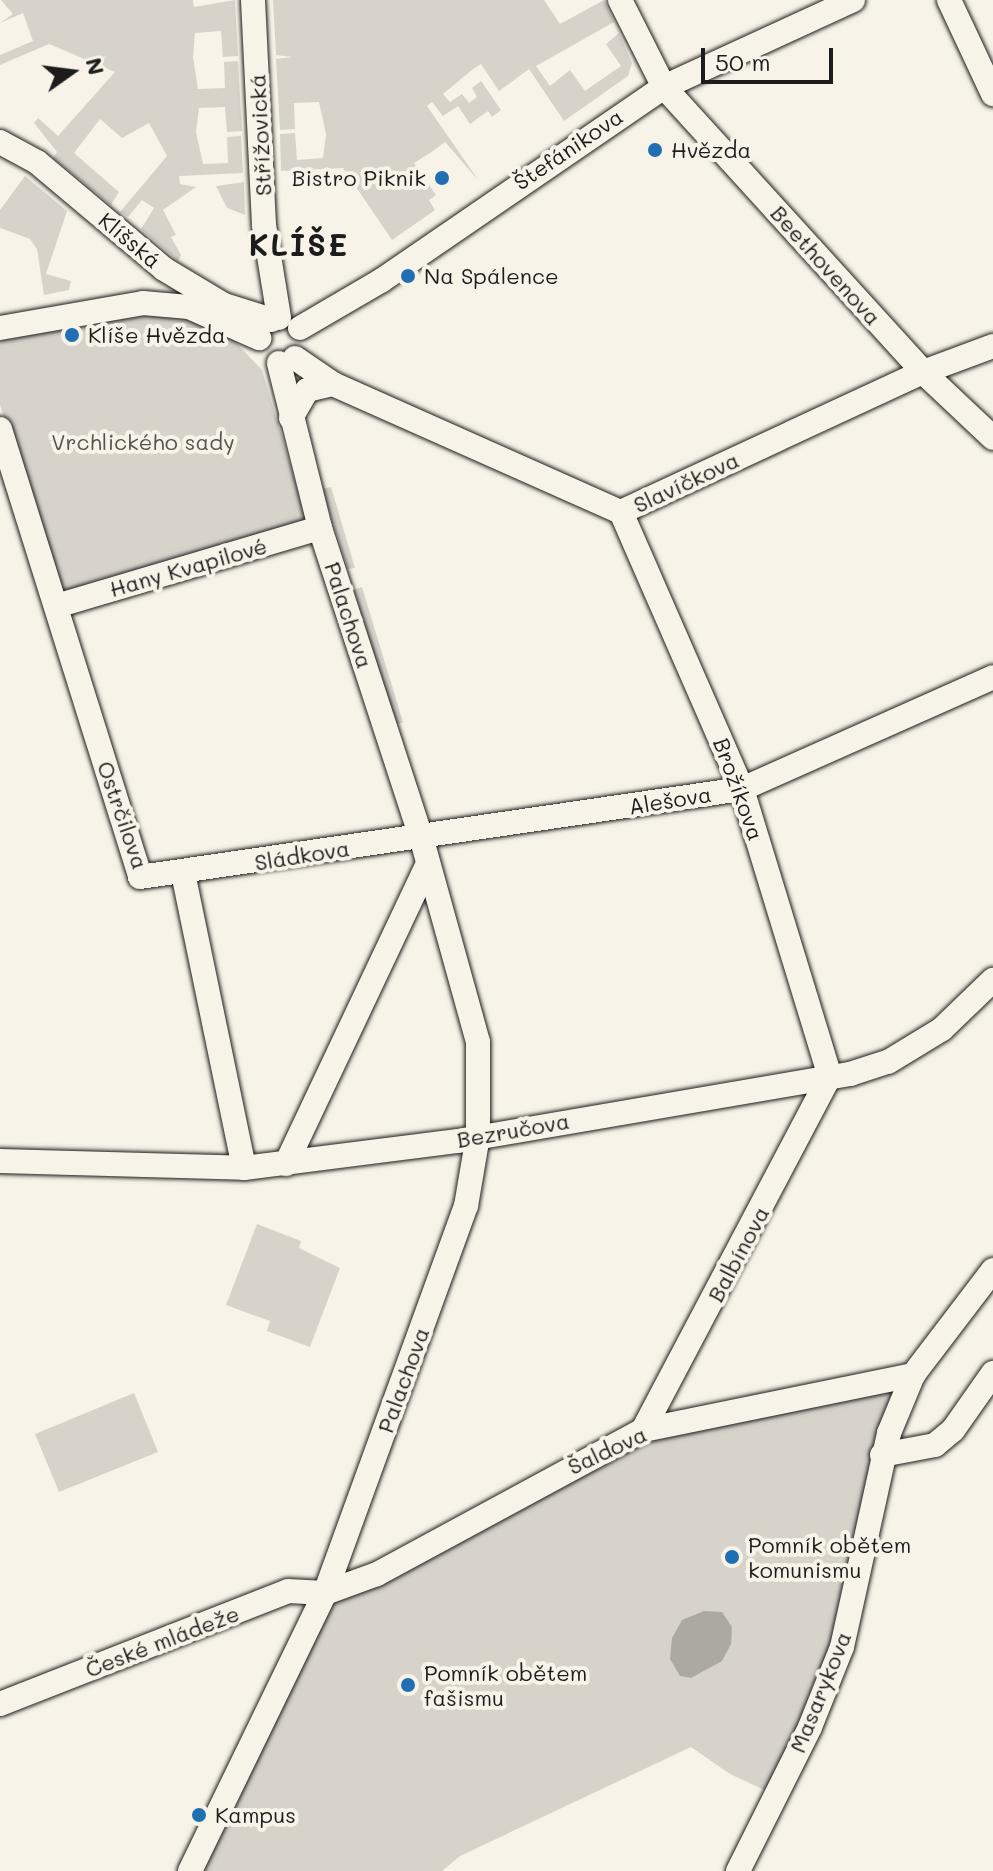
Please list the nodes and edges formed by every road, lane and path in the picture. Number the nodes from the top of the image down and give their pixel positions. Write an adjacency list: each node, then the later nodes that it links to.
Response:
1 (253, 0): 10 (street, Střížovická)
2 (620, 0): 5 (street)
3 (853, 0): 5 (street, Štefánikova)
4 (949, 0): 6 (street)
5 (664, 87): 10 (street, Štefánikova); 14 (street, Beethovenova)
6 (993, 94)
7 (0, 142): 8 (street, Klíšská)
8 (164, 269): 9 (street); 10 (street, Klíšská)
9 (143, 303): 10 (street); 11 (street)
10 (278, 326): 13 (street); 13 (street)
11 (0, 328)
12 (993, 346): 14 (street, Slavíčkova)
13 (287, 360): 15 (street, Slavíčkova); 16 (street, Palachova)
14 (923, 372): 18 (street, Beethovenova); 19 (street, Slavíčkova)
15 (333, 384): 16 (street); 19 (street, Slavíčkova)
16 (291, 418): 20 (street, Palachova)
17 (0, 429): 21 (street, Ostrčilova)
18 (993, 438)
19 (621, 512): 23 (street, Brožíkova)
20 (320, 528): 21 (street, Hany Kvapilové); 24 (street, Palachova)
21 (56, 606): 26 (street, Ostrčilova)
22 (993, 677): 23 (street, Alešova)
23 (742, 789): 24 (street, Alešova); 28 (street, Brožíkova)
24 (421, 837): 25 (street, Palachova); 26 (street, Sládkova)
25 (428, 864): 29 (street, Palachova); 31 (street)
26 (183, 873): 32 (street, Ostrčilova)
27 (993, 980): 28 (street, Bezručova)
28 (830, 1076): 29 (street, Bezručova); 36 (street, Balbínova)
29 (478, 1136): 31 (street, Bezručova); 38 (street, Palachova)
30 (0, 1161): 32 (street, Bezručova)
31 (286, 1164): 32 (street, Bezručova)
32 (244, 1168)
33 (993, 1270): 35 (street, Masarykova)
34 (993, 1373): 37 (street)
35 (913, 1375): 36 (street, Šaldova); 37 (street, Masarykova)
36 (643, 1430): 38 (street, Šaldova)
37 (882, 1455): 41 (street, Masarykova)
38 (325, 1593): 39 (street, České mládeže); 40 (street, Palachova)
39 (0, 1704)
40 (190, 1871)
41 (738, 1871)

